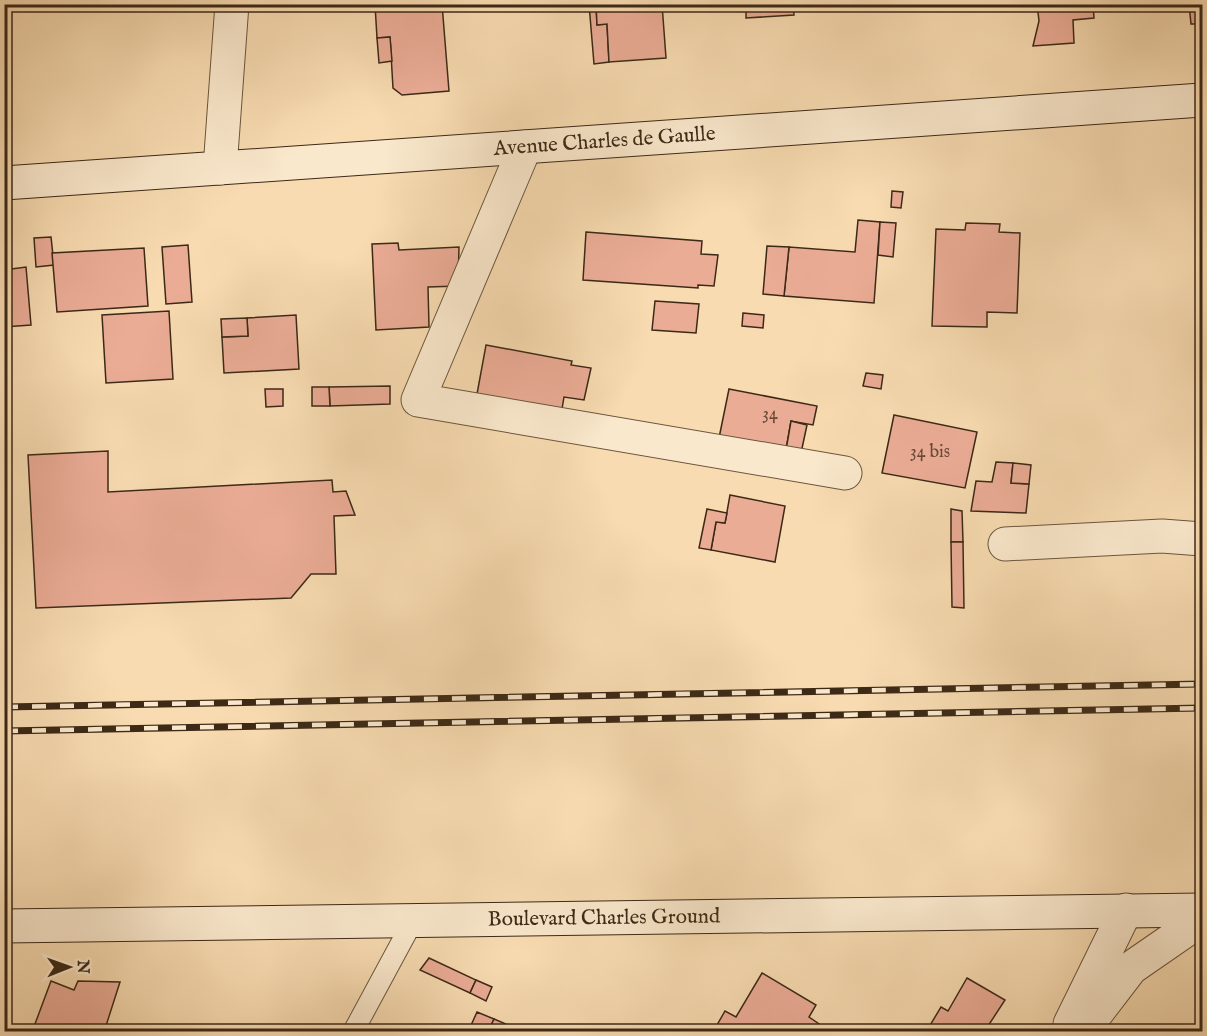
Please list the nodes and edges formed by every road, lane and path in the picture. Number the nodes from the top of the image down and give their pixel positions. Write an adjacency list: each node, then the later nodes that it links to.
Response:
1 (232, 4): 4 (street)
2 (1203, 100): 3 (street, Avenue Charles de Gaulle)
3 (525, 147): 4 (street, Avenue Charles de Gaulle); 6 (street)
4 (220, 168): 5 (street, Avenue Charles de Gaulle)
5 (4, 183)
6 (844, 473)
7 (1203, 539): 8 (street)
8 (1005, 544)
9 (1126, 910): 10 (street, Boulevard Charles Ground); 11 (street, Boulevard Charles Ground); 15 (street)
10 (1203, 910)
11 (414, 919): 13 (street, Boulevard Charles Ground); 14 (lane)
12 (1203, 919): 16 (street)
13 (4, 926)
14 (353, 1032)
15 (1066, 1032)
16 (1082, 1032)

